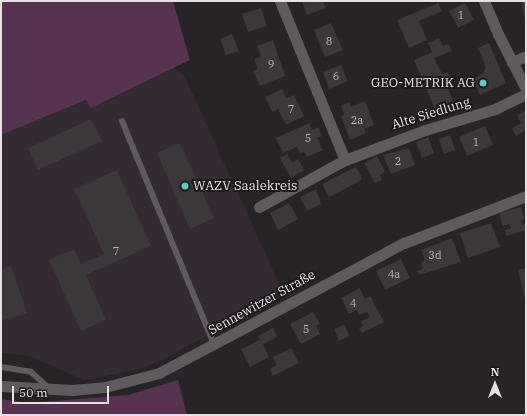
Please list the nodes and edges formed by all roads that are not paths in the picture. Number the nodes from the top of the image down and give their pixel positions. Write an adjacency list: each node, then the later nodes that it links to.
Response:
1 (280, 1): 8 (street)
2 (484, 1): 4 (street)
3 (526, 56): 4 (street)
4 (512, 62): 5 (street)
5 (526, 89)
6 (526, 94): 8 (street, Alte Siedlung)
7 (122, 121): 11 (lane)
8 (345, 160): 10 (street, Alte Siedlung)
9 (526, 196): 11 (street, Sennewitzer Straße)
10 (259, 207)
11 (214, 344): 14 (street, Sennewitzer Straße)
12 (1, 366): 14 (lane)
13 (1, 386): 14 (street, Sennewitzer Straße)
14 (51, 390)

